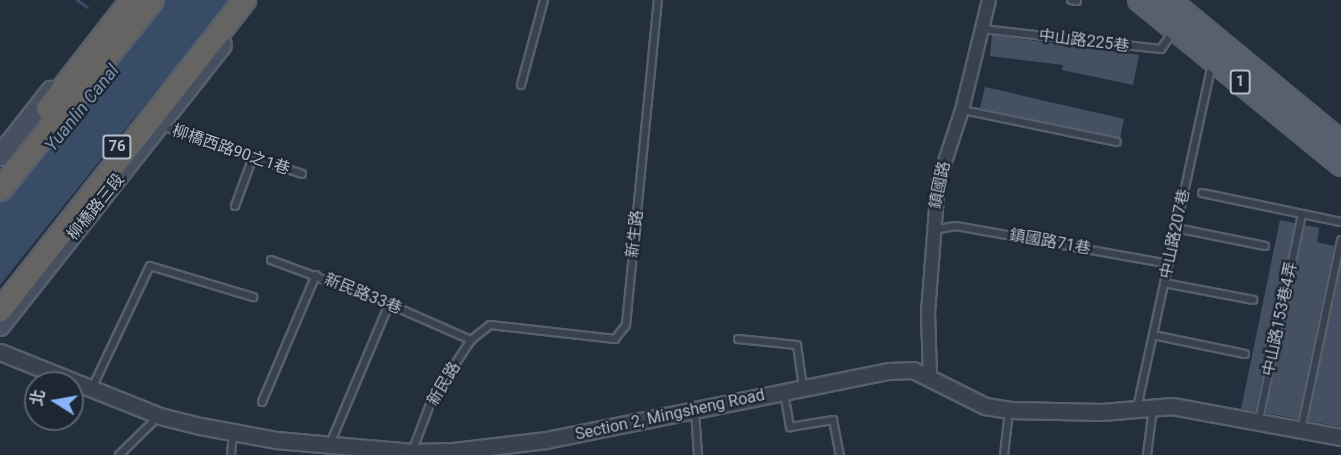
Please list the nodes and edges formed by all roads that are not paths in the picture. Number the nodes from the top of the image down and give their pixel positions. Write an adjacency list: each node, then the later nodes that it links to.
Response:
1 (123, 0): 20 (main road)
2 (131, 0): 23 (highway)
3 (152, 0): 25 (highway)
4 (235, 0): 38 (highway, 76)
5 (244, 0): 42 (highway)
6 (255, 0): 17 (main road, 柳橋路三段)
7 (544, 0): 15 (lane)
8 (658, 0): 43 (lane, 新生路)
9 (989, 0): 12 (street, 鎮國路)
10 (1139, 0): 13 (main road, 1)
11 (1169, 0): 19 (main road, 1)
12 (982, 29): 13 (lane, 中山路225巷); 16 (street, 鎮國路)
13 (1175, 29): 14 (main road, 1)
14 (1213, 60): 22 (main road, 1); 30 (lane, 中山路207巷)
15 (521, 85)
16 (962, 110): 18 (lane); 31 (street, 鎮國路)
17 (161, 125): 21 (lane, 柳橋西路90之1巷); 44 (main road, 柳橋路三段)
18 (1117, 142)
19 (1341, 142)
20 (0, 156)
21 (253, 157): 24 (lane, 柳橋西路90之1巷); 27 (lane)
22 (1341, 165)
23 (0, 167)
24 (302, 174)
25 (0, 189)
26 (1202, 193): 28 (lane)
27 (235, 206)
28 (1302, 215): 29 (lane); 60 (lane, 中山路153巷4弄)
29 (1341, 222)
30 (1176, 228): 33 (lane); 35 (lane, 中山路207巷)
31 (932, 230): 35 (lane, 鎮國路71巷); 50 (street, 鎮國路)
32 (1341, 240): 61 (lane)
33 (1265, 246)
34 (271, 260): 36 (lane)
35 (1169, 264): 37 (lane, 中山路207巷)
36 (316, 275): 41 (lane, 新民路33巷); 54 (lane, 新民路33巷)
37 (1164, 283): 40 (lane); 45 (lane, 中山路207巷)
38 (0, 295)
39 (253, 297): 52 (lane)
40 (1253, 300)
41 (389, 304): 47 (lane, 新民路33巷); 64 (lane)
42 (0, 310)
43 (490, 325): 47 (lane, 新民路)
44 (0, 326)
45 (1153, 335): 49 (lane); 56 (lane, 中山路207巷)
46 (738, 339): 51 (lane)
47 (471, 340): 65 (lane, 新民路)
48 (0, 352): 52 (street, Section 2, Mingsheng Road)
49 (1245, 354)
50 (930, 376): 51 (street, Section 2, Mingsheng Road); 58 (street, Section 2, Mingsheng Road)
51 (803, 388): 53 (street, Section 2, Mingsheng Road)
52 (92, 389): 59 (street, Section 2, Mingsheng Road)
53 (784, 392): 57 (street, Section 2, Mingsheng Road); 69 (lane)
54 (262, 402)
55 (1153, 408): 56 (street, Section 2, Mingsheng Road); 60 (street, Section 2, Mingsheng Road); 71 (lane)
56 (1137, 409): 58 (street, Section 2, Mingsheng Road)
57 (695, 410): 65 (street, Section 2, Mingsheng Road); 68 (lane)
58 (1009, 410): 70 (lane)
59 (160, 416): 62 (street, Section 2, Mingsheng Road); 66 (lane)
60 (1258, 423): 61 (street, Section 2, Mingsheng Road)
61 (1301, 430): 63 (street, Section 2, Mingsheng Road)
62 (233, 433): 64 (street, Section 2, Mingsheng Road); 67 (lane)
63 (1341, 437)
64 (330, 445): 65 (street, Section 2, Mingsheng Road)
65 (412, 454)
66 (119, 455)
67 (231, 455)
68 (698, 455)
69 (840, 455)
70 (1004, 455)
71 (1147, 455)

